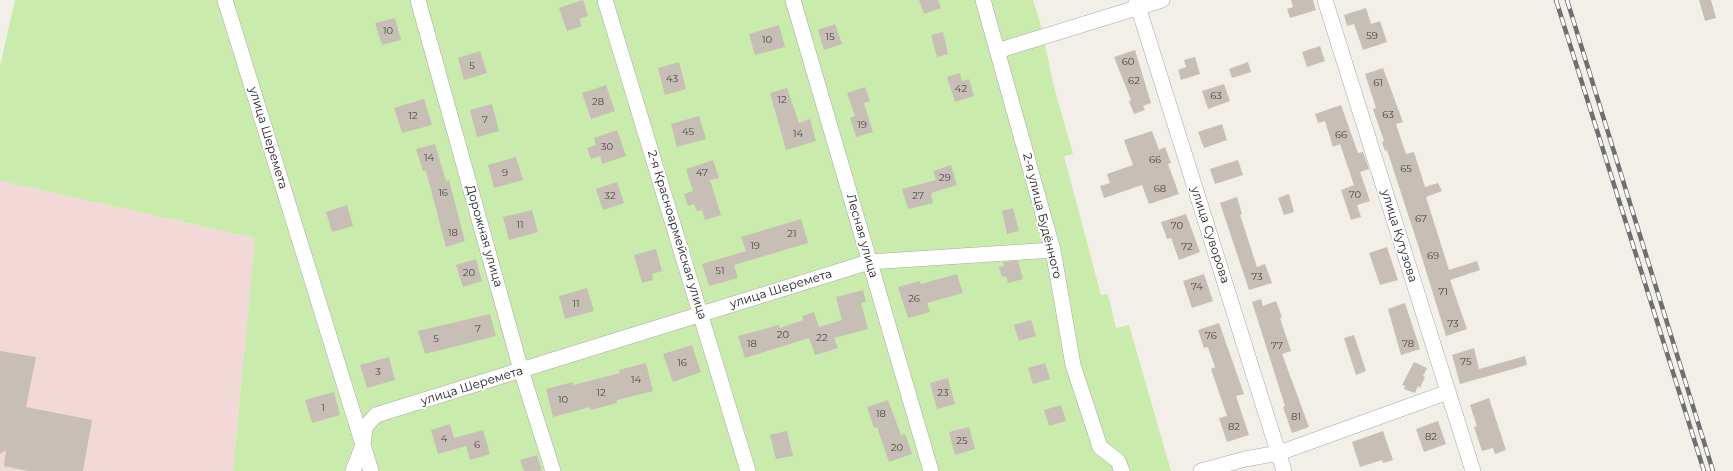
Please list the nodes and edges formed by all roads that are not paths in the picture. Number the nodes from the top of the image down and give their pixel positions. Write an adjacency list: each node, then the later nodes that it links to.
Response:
1 (225, 0): 15 (street, улица Шеремета)
2 (418, 0): 13 (street, Дорожная улица)
3 (605, 0): 12 (street, 2-я Красноармейская улица)
4 (793, 0): 11 (street, Лесная улица)
5 (983, 0): 9 (street, 2-я улица Будённого)
6 (1162, 0): 8 (street)
7 (1325, 0): 14 (street, улица Кутузова)
8 (1137, 3): 9 (street); 16 (street, улица Суворова)
9 (997, 51): 10 (street, 2-я улица Будённого)
10 (1053, 250): 11 (street, улица Шеремета); 22 (street, 2-я улица Будённого)
11 (870, 262): 12 (street, улица Шеремета); 21 (street, Лесная улица)
12 (701, 314): 13 (street, улица Шеремета); 20 (street, 2-я Красноармейская улица)
13 (521, 370): 15 (street, улица Шеремета); 19 (street, Дорожная улица)
14 (1448, 392): 16 (street); 25 (street, улица Кутузова)
15 (363, 445): 17 (street); 18 (street)
16 (1279, 453): 23 (street); 24 (street, улица Суворова)
17 (353, 471)
18 (372, 471)
19 (553, 471)
20 (748, 471)
21 (931, 471)
22 (1122, 471)
23 (1201, 471)
24 (1284, 471)
25 (1473, 471)

